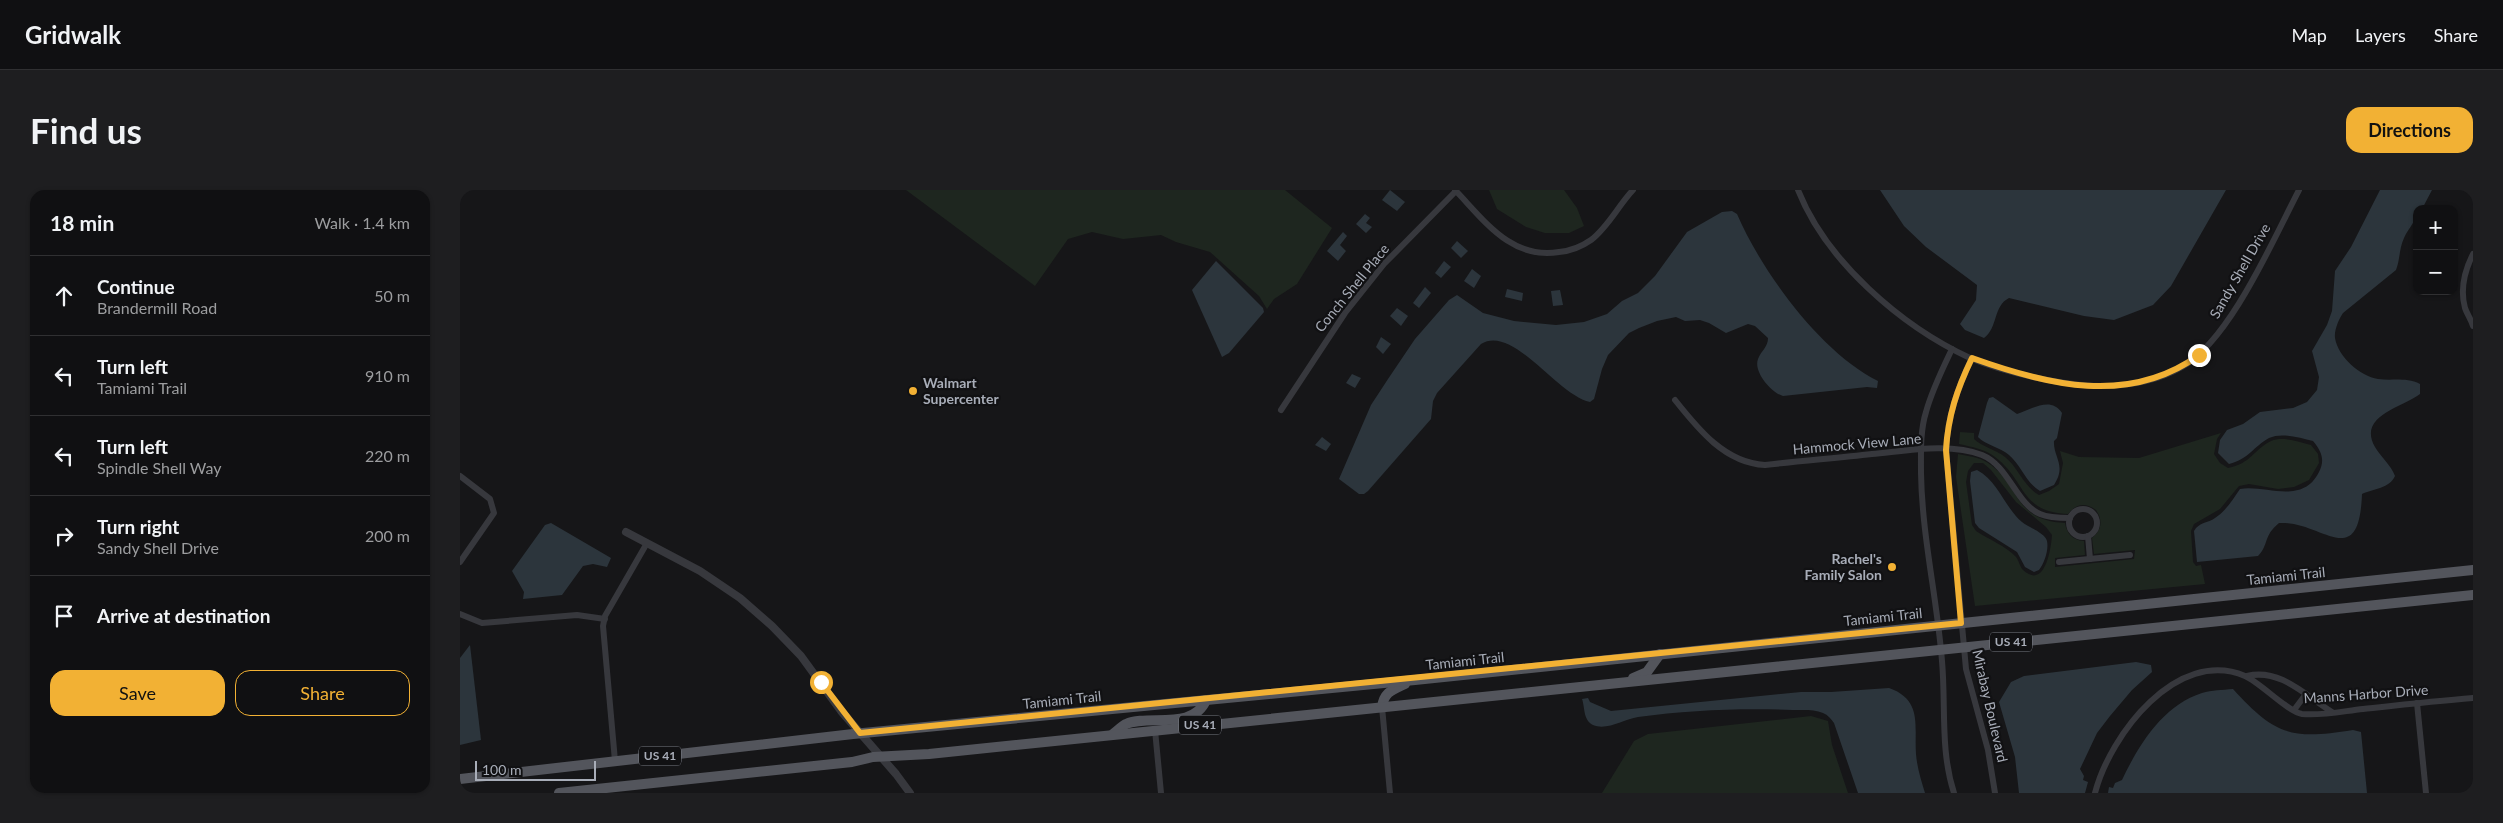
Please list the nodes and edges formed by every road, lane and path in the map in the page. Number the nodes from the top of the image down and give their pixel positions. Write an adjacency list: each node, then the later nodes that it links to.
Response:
1 (1456, 190): 2 (street); 10 (street, Conch Shell Place)
2 (1633, 190)
3 (1798, 190): 7 (street, Sandy Shell Drive)
4 (2299, 190): 8 (street, Sandy Shell Drive)
5 (2473, 254): 6 (street)
6 (2473, 322)
7 (1952, 349): 8 (street, Sandy Shell Drive); 11 (street)
8 (1972, 358): 12 (street, Mirabay Boulevard)
9 (1675, 400): 11 (street, Hammock View Lane)
10 (1280, 410)
11 (1921, 449): 12 (street, Hammock View Lane); 29 (street)
12 (1946, 450): 14 (street, Hammock View Lane); 28 (street, Mirabay Boulevard)
13 (460, 476): 20 (street)
14 (2070, 518): 16 (street); 16 (street, Hammock View Lane)
15 (626, 532): 17 (street)
16 (2088, 536): 19 (street)
17 (647, 543): 27 (street); 44 (street)
18 (2130, 555): 19 (street)
19 (2090, 559): 21 (street)
20 (460, 562)
21 (2059, 562)
22 (2473, 562): 24 (main road)
23 (2473, 570): 24 (main road, Tamiami Trail / US 41)
24 (2451, 572): 28 (main road, Tamiami Trail / US 41)
25 (2473, 595): 30 (main road, US 41)
26 (460, 614): 27 (street)
27 (605, 619): 47 (street)
28 (1961, 623): 29 (main road, Tamiami Trail / US 41); 30 (street, Mirabay Boulevard)
29 (1939, 625): 31 (street); 32 (main road, Tamiami Trail / US 41)
30 (1964, 647): 31 (main road, US 41); 55 (street, Mirabay Boulevard)
31 (1941, 649): 35 (main road, US 41); 54 (street)
32 (1660, 654): 34 (main road, Tamiami Trail / US 41); 35 (main road)
33 (2247, 676): 36 (street); 41 (street, Manns Harbor Drive); 56 (street, Manns Harbor Drive)
34 (1415, 680): 38 (main road, Tamiami Trail / US 41); 40 (main road)
35 (1623, 682): 40 (main road, US 41)
36 (2306, 694): 41 (street); 42 (street)
37 (2473, 698): 39 (street, Manns Harbor Drive)
38 (1206, 700): 44 (main road, Tamiami Trail / US 41); 45 (main road)
39 (2417, 703): 42 (street, Manns Harbor Drive); 57 (street)
40 (1382, 707): 43 (main road, US 41); 53 (street)
41 (2294, 710): 42 (street, Manns Harbor Drive)
42 (2332, 712)
43 (1155, 730): 45 (main road, US 41); 52 (street)
44 (860, 733): 46 (street); 47 (main road, Tamiami Trail / US 41)
45 (1112, 734): 46 (main road, US 41)
46 (881, 756): 49 (main road, US 41); 51 (street)
47 (615, 761): 48 (main road, Tamiami Trail / US 41)
48 (460, 778)
49 (619, 790): 50 (main road, US 41)
50 (559, 793)
51 (910, 793)
52 (1161, 793)
53 (1390, 793)
54 (1954, 793)
55 (1995, 793)
56 (2095, 793)
57 (2426, 793)

